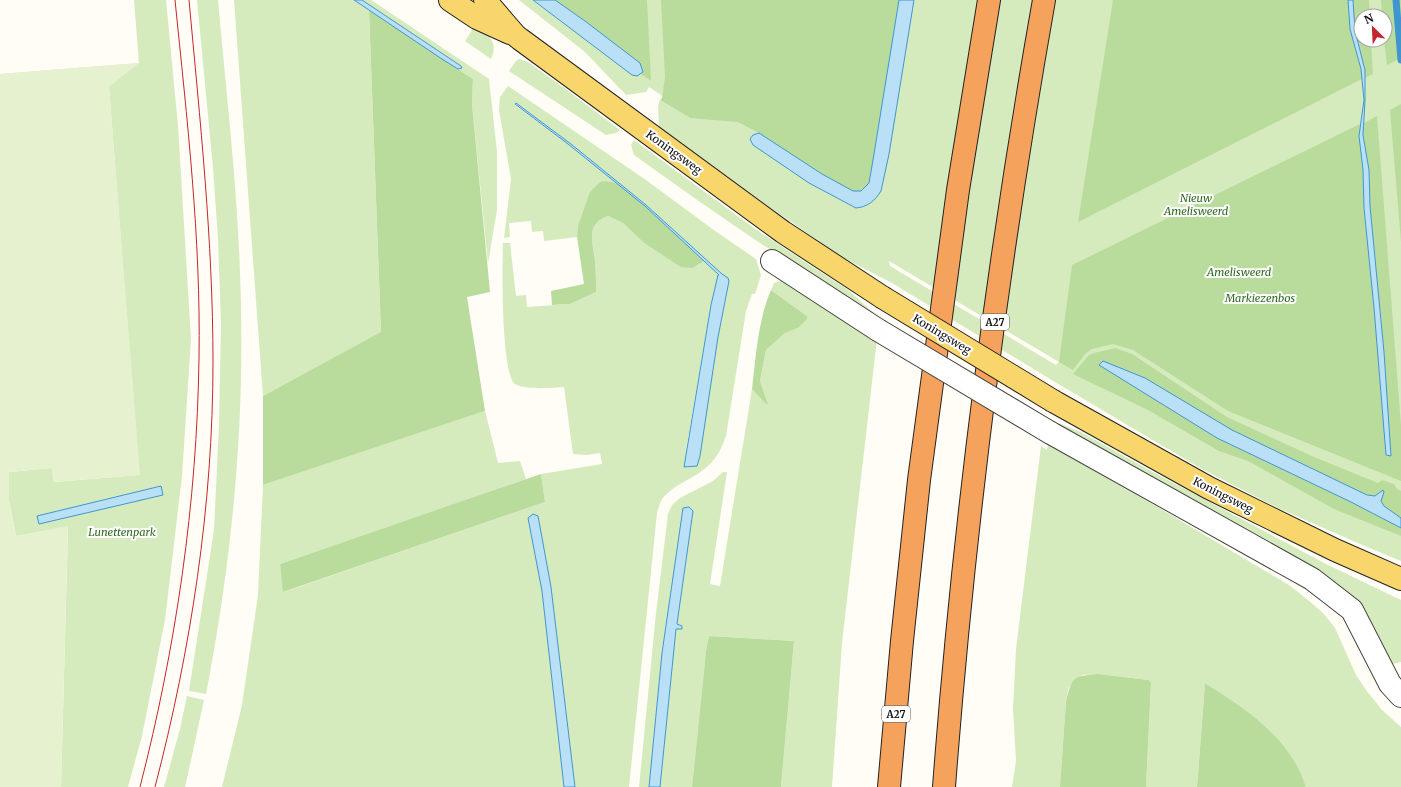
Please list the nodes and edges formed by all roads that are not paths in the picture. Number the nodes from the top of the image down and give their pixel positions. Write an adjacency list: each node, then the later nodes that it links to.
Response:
1 (450, 0): 5 (main road, Koningsweg)
2 (485, 0): 5 (main road, Koningsweg)
3 (989, 0): 9 (highway, A27)
4 (1044, 0): 10 (highway, A27)
5 (515, 35): 7 (main road, Koningsweg, bridge)
6 (772, 262): 8 (street, bridge)
7 (1401, 579)
8 (1397, 684)
9 (889, 787)
10 (944, 787)

